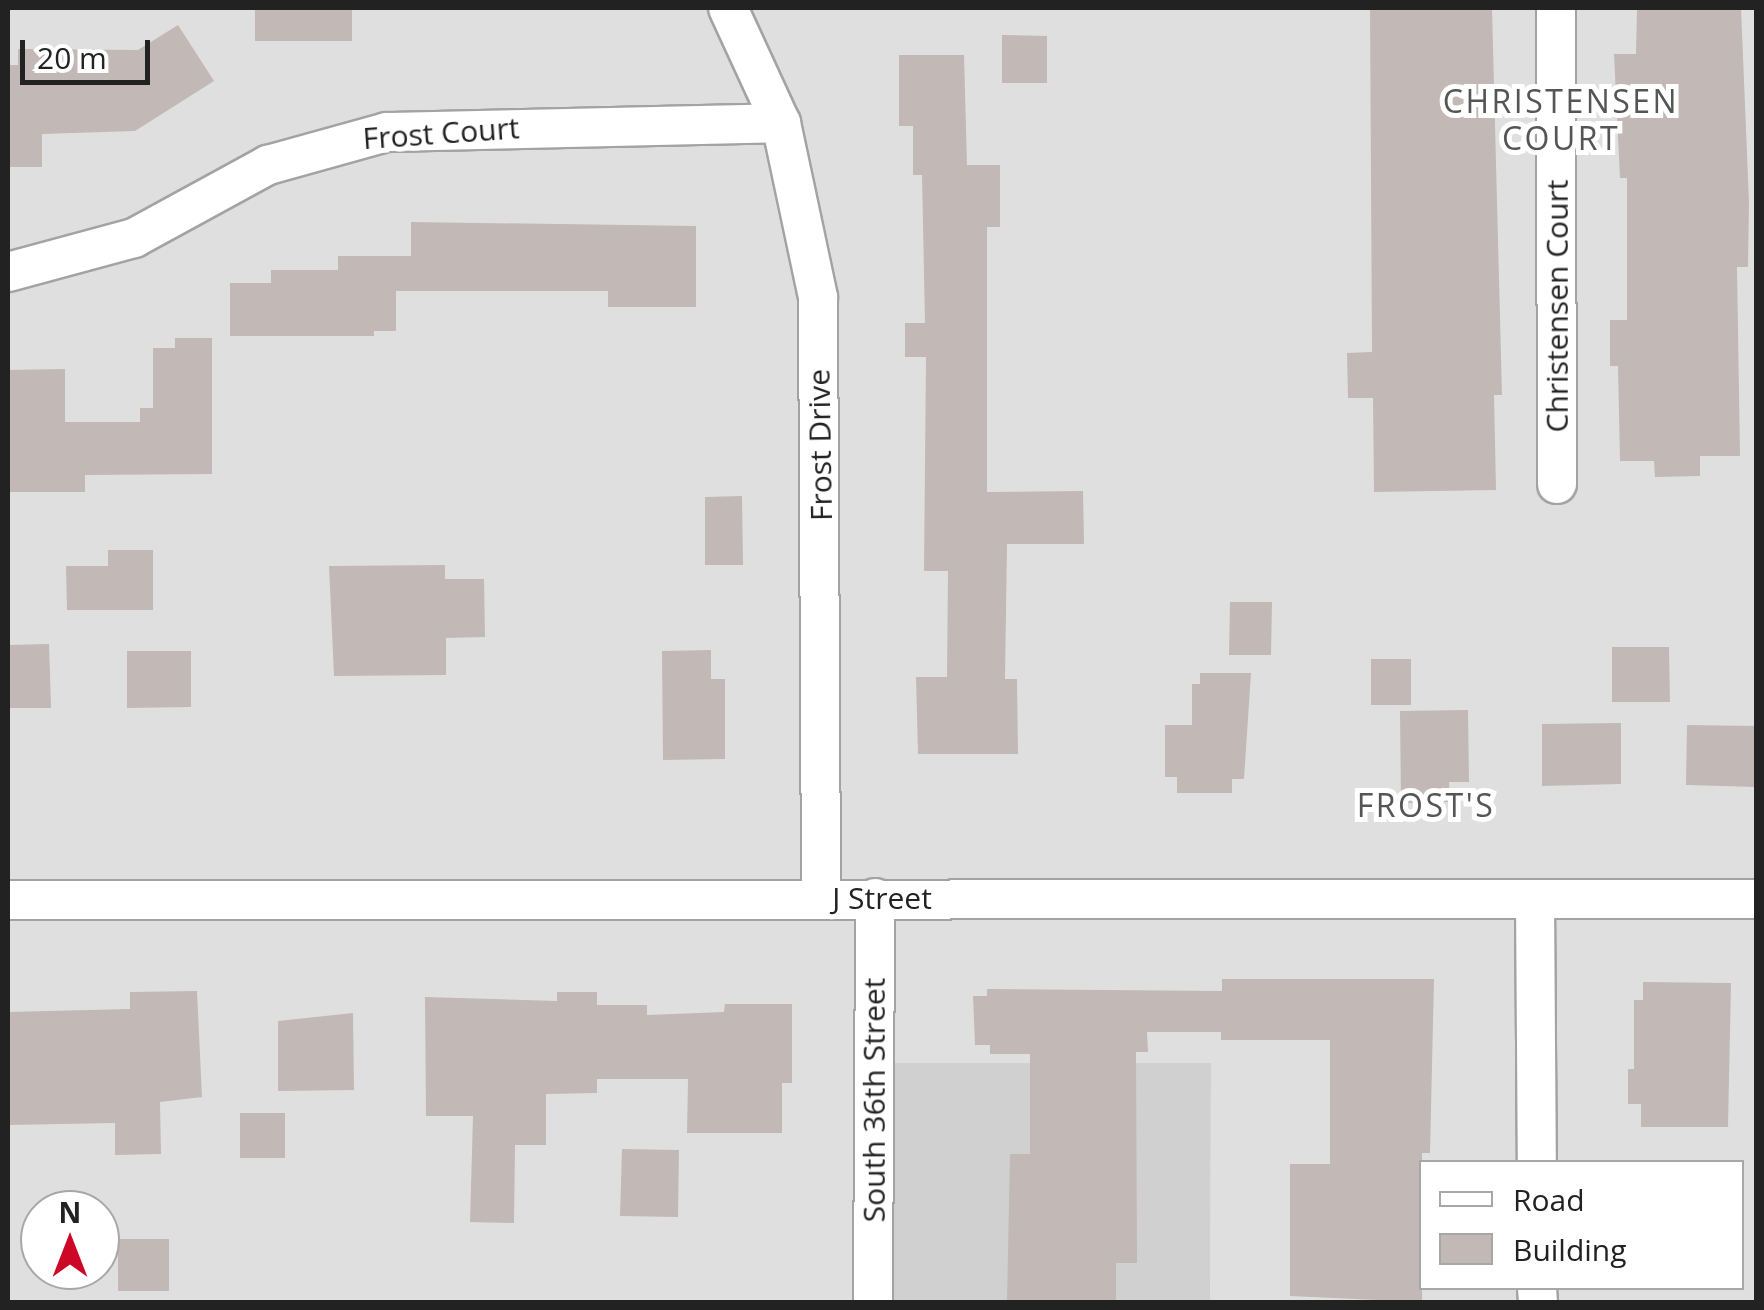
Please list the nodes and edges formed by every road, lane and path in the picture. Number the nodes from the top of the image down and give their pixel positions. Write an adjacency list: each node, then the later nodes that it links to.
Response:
1 (728, 8): 3 (street, Frost Drive)
2 (1556, 8): 5 (street, Christensen Court)
3 (781, 123): 4 (street, Frost Court); 6 (street, Frost Drive)
4 (8, 272)
5 (1557, 484)
6 (822, 898): 7 (street, J Street); 10 (street, J Street)
7 (875, 898): 8 (street, J Street); 12 (street, South 36th Street)
8 (1535, 899): 9 (street, J Street); 11 (street)
9 (1756, 899)
10 (8, 900)
11 (1537, 1160)
12 (874, 1302)

